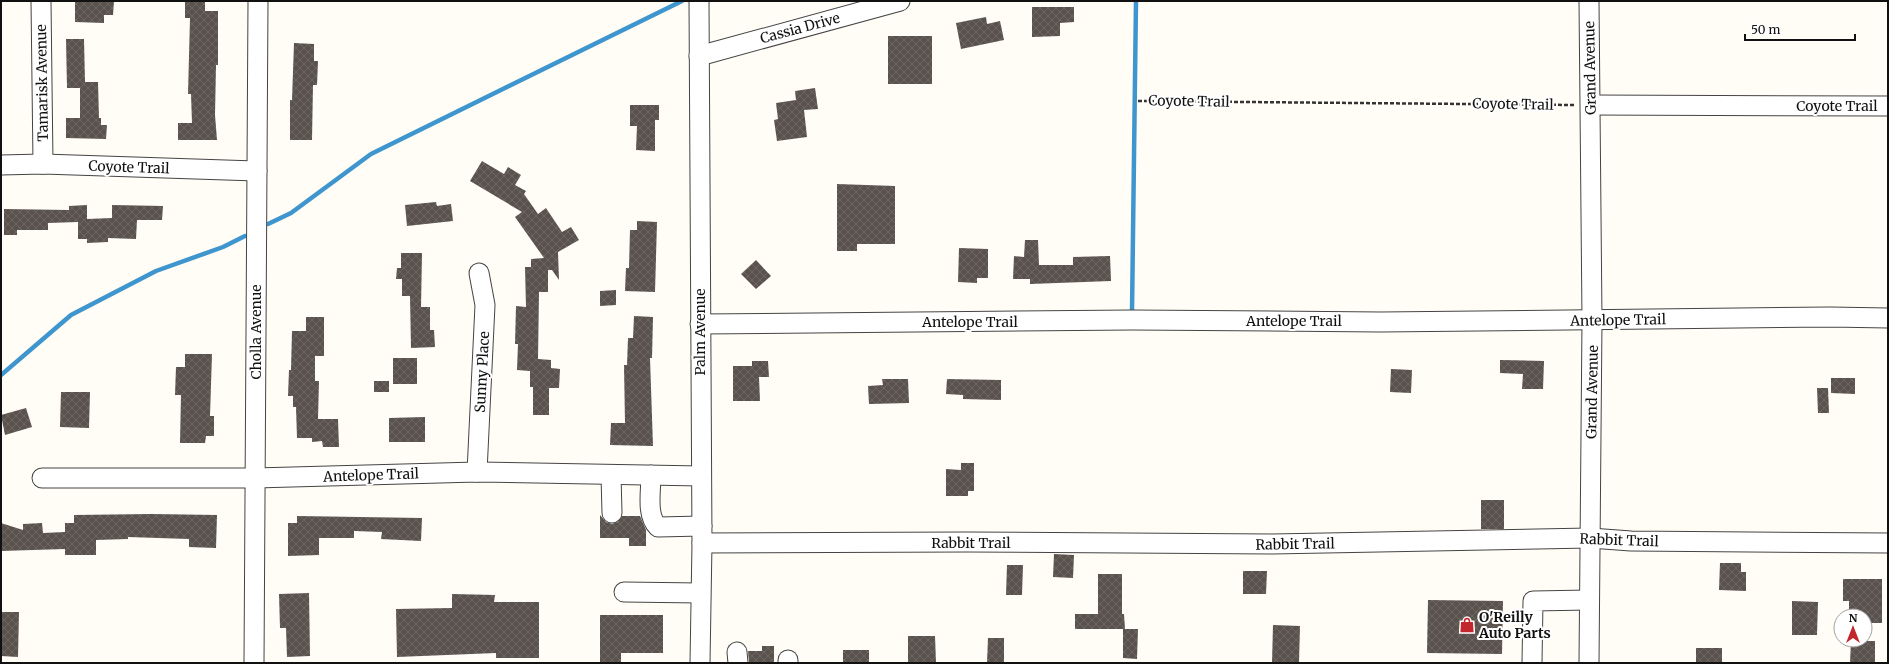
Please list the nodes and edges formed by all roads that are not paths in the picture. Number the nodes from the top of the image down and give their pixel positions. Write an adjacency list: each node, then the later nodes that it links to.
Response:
1 (41, 1): 9 (street, Tamarisk Avenue)
2 (258, 1): 11 (street, Cholla Avenue)
3 (699, 1): 6 (street, Palm Avenue)
4 (900, 1): 6 (street, Cassia Drive)
5 (1589, 1): 7 (street, Grand Avenue)
6 (699, 56): 15 (street, Palm Avenue)
7 (1591, 105): 8 (street, Coyote Trail); 14 (street, Grand Avenue)
8 (1888, 106)
9 (43, 164): 10 (street, Coyote Trail); 11 (street, Coyote Trail)
10 (1, 165)
11 (256, 170): 21 (street, Cholla Avenue)
12 (479, 273): 16 (street, Sunny Place)
13 (1888, 318): 14 (street, Antelope Trail)
14 (1592, 320): 15 (street, Antelope Trail); 24 (street, Grand Avenue)
15 (700, 324): 19 (street, Palm Avenue)
16 (477, 472): 17 (street, Antelope Trail); 21 (street, Antelope Trail)
17 (611, 475): 18 (street, Antelope Trail); 22 (street)
18 (651, 475): 19 (street, Antelope Trail); 23 (street, Rabbit Trail)
19 (701, 476): 23 (street, Palm Avenue)
20 (42, 478): 21 (street, Antelope Trail)
21 (255, 478): 29 (street, Cholla Avenue)
22 (612, 513)
23 (702, 535): 24 (street, Rabbit Trail); 27 (street, Palm Avenue)
24 (1590, 538): 25 (street, Rabbit Trail); 28 (street, Grand Avenue)
25 (1888, 543)
26 (624, 592): 27 (street)
27 (700, 593): 30 (street, Palm Avenue)
28 (1589, 600): 31 (street); 32 (street, Grand Avenue)
29 (254, 663)
30 (700, 663)
31 (1532, 663)
32 (1589, 663)

